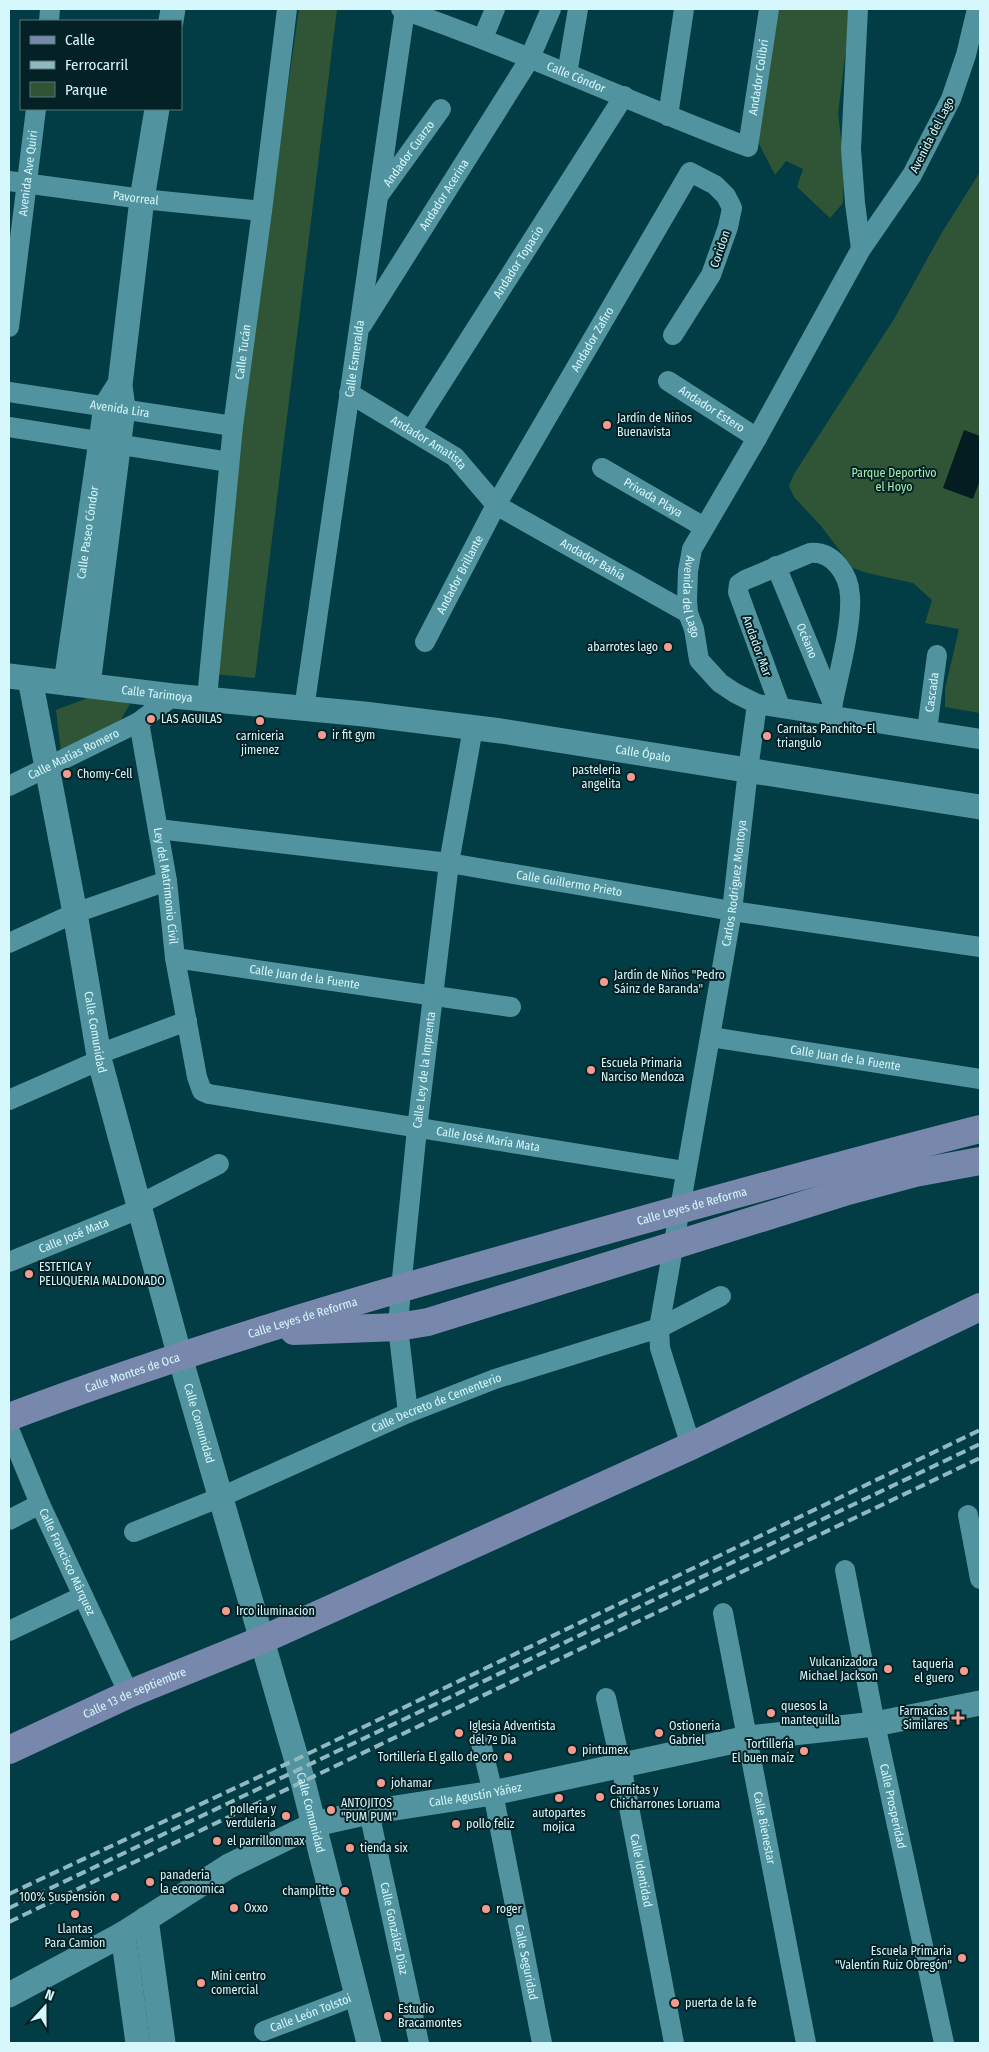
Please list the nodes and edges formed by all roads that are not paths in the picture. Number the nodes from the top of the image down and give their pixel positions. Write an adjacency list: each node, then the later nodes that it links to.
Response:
1 (287, 9): 23 (street, Calle Tucán)
2 (403, 9): 10 (street, Calle Cóndor); 21 (street, Calle Esmeralda)
3 (495, 9): 10 (street)
4 (551, 9): 11 (street, Andador Acerina)
5 (578, 9): 12 (street)
6 (684, 9): 17 (street)
7 (769, 9): 18 (street, Andador Colibrí)
8 (858, 9): 24 (street)
9 (979, 9): 24 (street, Avenida del Lago)
10 (482, 38): 11 (street, Calle Cóndor)
11 (529, 60): 12 (street, Calle Cóndor); 26 (street, Andador Acerina)
12 (567, 74): 13 (street, Calle Cóndor)
13 (624, 96): 17 (street, Calle Cóndor); 34 (street, Andador Topacio)
14 (441, 109): 21 (street, Andador Cuarzo)
15 (36, 110): 20 (street, Avenida Ave Quiri)
16 (157, 110): 22 (street, Calle Paseo Cóndor)
17 (668, 116): 18 (street, Calle Cóndor)
18 (748, 146)
19 (690, 172): 27 (street, Coridon); 39 (street, Andador Zafiro)
20 (17, 182): 22 (street, Pavorreal); 25 (street, Avenida Ave Quiri)
21 (377, 198): 26 (street, Calle Esmeralda)
22 (142, 199): 23 (street, Pavorreal); 31 (street, Calle Paseo Cóndor)
23 (262, 211): 32 (street, Calle Tucán)
24 (862, 249): 35 (street, Avenida del Lago)
25 (9, 327)
26 (358, 330): 30 (street, Calle Esmeralda)
27 (673, 335)
28 (668, 381): 35 (street, Andador Estero)
29 (9, 392): 31 (street, Avenida Lira)
30 (349, 393): 34 (street, Andador Amatista); 51 (street, Calle Esmeralda)
31 (116, 400): 32 (street, Avenida Lira); 36 (street, Calle Paseo Cóndor)
32 (233, 426): 37 (street, Calle Tucán)
33 (9, 428): 36 (street)
34 (412, 429): 39 (street, Andador Amatista)
35 (757, 438): 40 (street, Avenida del Lago)
36 (110, 443): 37 (street); 46 (street, Calle Paseo Cóndor)
37 (229, 462): 48 (street, Calle Tucán)
38 (602, 468): 40 (street, Privada Playa)
39 (496, 506): 42 (street, Andador Bahía); 43 (street, Andador Brillante)
40 (704, 527): 42 (street, Avenida del Lago)
41 (776, 566): 50 (street, Andador Mar); 52 (street, Océano); 52 (street)
42 (688, 613): 49 (street, Avenida del Lago)
43 (425, 642)
44 (937, 655): 55 (street, Cascada)
45 (19, 678): 46 (street, Calle Tarimoya); 57 (street, Calle Comunidad)
46 (77, 684): 47 (street, Calle Tarimoya)
47 (173, 696): 48 (street, Calle Tarimoya); 53 (street)
48 (207, 698): 51 (street, Calle Tarimoya)
49 (757, 704): 50 (street, Avenida del Lago); 58 (street, Carlos Rodríguez Montoya)
50 (780, 707): 52 (street, Avenida del Lago)
51 (304, 709): 54 (street, Calle Ópalo)
52 (832, 709): 55 (street, Avenida del Lago)
53 (140, 722): 57 (street, Calle Matías Romero); 61 (street, Ley del Matrimonio Civil)
54 (473, 728): 58 (street, Calle Ópalo); 62 (street, Calle Ley de la Imprenta)
55 (927, 730): 56 (street, Avenida del Lago)
56 (980, 739)
57 (47, 766): 59 (street, Calle Matías Romero); 65 (street, Calle Comunidad)
58 (748, 770): 60 (street, Calle Ópalo); 64 (street, Carlos Rodríguez Montoya)
59 (9, 786)
60 (980, 806)
61 (158, 829): 62 (street, Calle Guillermo Prieto); 63 (street, Ley del Matrimonio Civil)
62 (450, 863): 64 (street, Calle Guillermo Prieto); 69 (street, Calle Ley de la Imprenta)
63 (167, 881): 65 (street); 68 (street, Ley del Matrimonio Civil)
64 (732, 911): 67 (street, Calle Guillermo Prieto); 72 (street, Carlos Rodríguez Montoya)
65 (74, 913): 66 (street); 73 (street, Calle Comunidad)
66 (9, 943)
67 (980, 947)
68 (175, 958): 69 (street, Calle Juan de la Fuente); 71 (street, Ley del Matrimonio Civil)
69 (434, 995): 70 (street, Calle Juan de la Fuente); 77 (street, Calle Ley de la Imprenta)
70 (510, 1006)
71 (187, 1021): 73 (street); 75 (street, Ley del Matrimonio Civil)
72 (711, 1037): 74 (street, Calle Juan de la Fuente); 81 (street, Carlos Rodríguez Montoya)
73 (99, 1057): 76 (street); 82 (street, Calle Comunidad)
74 (980, 1079)
75 (202, 1091): 77 (street, Calle José María Mata)
76 (9, 1100)
77 (417, 1128): 81 (street, Calle José María Mata); 86 (street, Calle Ley de la Imprenta)
78 (980, 1129): 83 (main road, Calle Leyes de Reforma)
79 (980, 1161): 84 (main road, Calle Leyes de Reforma)
80 (219, 1164): 82 (street)
81 (685, 1171): 83 (street, Carlos Rodríguez Montoya)
82 (138, 1207): 85 (street, Calle José Mata); 92 (street, Calle Comunidad)
83 (680, 1209): 84 (street, Carlos Rodríguez Montoya); 86 (main road, Calle Leyes de Reforma)
84 (674, 1244): 89 (main road, Calle Leyes de Reforma); 90 (street, Carlos Rodríguez Montoya)
85 (9, 1262)
86 (401, 1288): 89 (street, Calle Ley de la Imprenta); 91 (main road, Calle Leyes de Reforma)
87 (721, 1296): 90 (street, Calle Decreto de Cementerio)
88 (980, 1307): 96 (main road, Calle 13 de septiembre)
89 (398, 1327): 91 (main road, Calle Leyes de Reforma); 93 (street, Calle Ley de la Imprenta)
90 (659, 1328): 93 (street, Calle Decreto de Cementerio); 96 (street, Carlos Rodríguez Montoya)
91 (258, 1332): 92 (main road, Calle Montes de Oca)
92 (180, 1357): 94 (main road, Calle Montes de Oca); 97 (street, Calle Comunidad)
93 (408, 1413): 97 (street, Calle Decreto de Cementerio)
94 (9, 1417)
95 (9, 1429): 98 (street, Calle Francisco Márquez)
96 (691, 1446): 107 (main road, Calle 13 de septiembre)
97 (221, 1497): 101 (street, Calle Decreto de Cementerio); 107 (street, Calle Comunidad)
98 (40, 1504): 100 (street); 104 (street, Calle Francisco Márquez)
99 (968, 1515): 103 (street)
100 (9, 1520)
101 (134, 1532)
102 (845, 1570): 111 (street, Calle Prosperidad)
103 (980, 1579)
104 (83, 1596): 106 (street); 108 (street, Calle Francisco Márquez)
105 (723, 1613): 112 (street, Calle Bienestar)
106 (9, 1631)
107 (262, 1640): 108 (main road, Calle 13 de septiembre); 118 (street, Calle Comunidad)
108 (129, 1694): 114 (main road, Calle 13 de septiembre)
109 (606, 1698): 115 (street, Calle Identidad)
110 (980, 1703): 111 (street, Calle Agustín Yáñez)
111 (875, 1724): 112 (street, Calle Agustín Yáñez); 131 (street, Calle Prosperidad)
112 (748, 1738): 115 (street, Calle Agustín Yáñez); 130 (street, Calle Bienestar)
113 (481, 1743): 116 (street, Calle Seguridad)
114 (9, 1750)
115 (621, 1765): 116 (street, Calle Agustín Yáñez); 129 (street, Calle Identidad)
116 (493, 1793): 117 (street, Calle Agustín Yáñez); 128 (street, Calle Seguridad)
117 (369, 1812): 118 (street, Calle Agustín Yáñez); 127 (street, Calle González Díaz)
118 (315, 1824): 119 (street, Calle Agustín Yáñez); 122 (street, Calle Comunidad)
119 (146, 1919): 120 (street, Calle Agustín Yáñez); 125 (street)
120 (123, 1934): 121 (street, Calle Agustín Yáñez); 124 (street)
121 (9, 1995)
122 (358, 1995): 123 (street, Calle León Tolstoi); 126 (street, Calle Comunidad)
123 (264, 2031)
124 (138, 2043)
125 (163, 2043)
126 (369, 2043)
127 (418, 2043)
128 (542, 2043)
129 (674, 2043)
130 (806, 2043)
131 (944, 2043)

